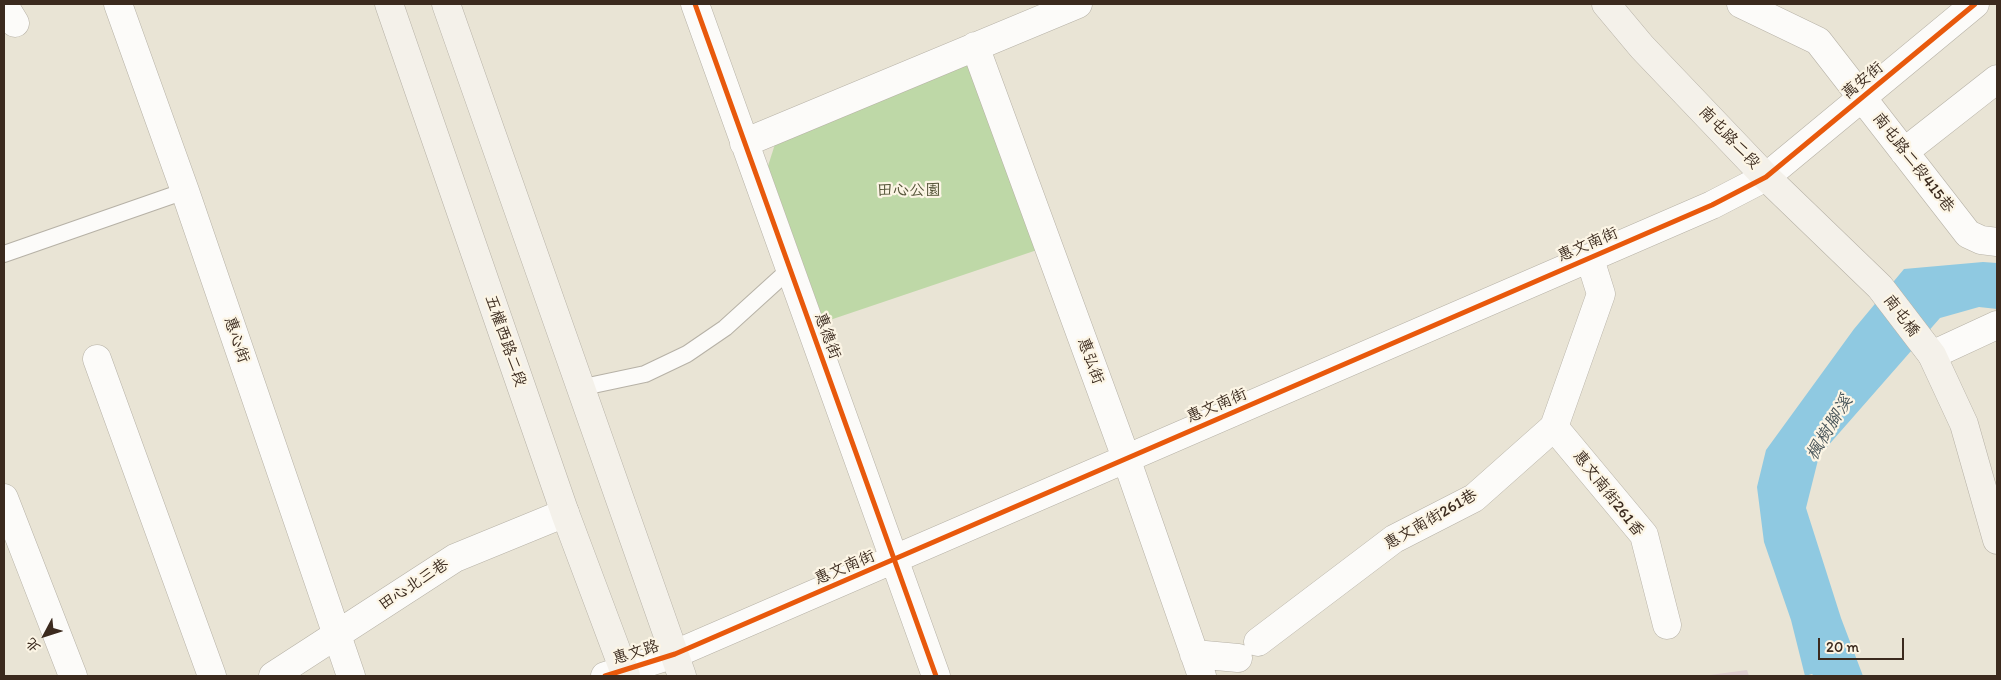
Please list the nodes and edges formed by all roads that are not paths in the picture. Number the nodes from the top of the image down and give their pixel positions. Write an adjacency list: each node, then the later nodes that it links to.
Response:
1 (118, 4): 15 (street, 惠心街)
2 (389, 4): 28 (main road, 五權西路二段)
3 (446, 4): 24 (main road)
4 (695, 4): 12 (street, 惠德街)
5 (1078, 4): 9 (street)
6 (1741, 4): 11 (street, 南屯路二段415巷)
7 (1975, 4): 11 (street, 萬安街)
8 (1611, 5): 14 (main road, 南屯路二段)
9 (975, 46): 12 (street); 26 (street, 惠弘街)
10 (1997, 79): 13 (street)
11 (1862, 98): 13 (street, 南屯路二段415巷); 14 (street, 萬安街)
12 (744, 143): 19 (street, 惠德街)
13 (1904, 152): 16 (street, 南屯路二段415巷)
14 (1766, 177): 18 (street, 惠文南街); 20 (main road, 南屯路二段)
15 (185, 191): 17 (lane); 32 (street, 惠心街)
16 (1992, 236)
17 (4, 254)
18 (1590, 259): 25 (street, 惠文南街261巷); 26 (street, 惠文南街)
19 (790, 270): 24 (lane); 30 (street, 惠德街)
20 (1880, 287): 22 (main road, 南屯橋)
21 (1997, 325): 22 (street)
22 (1927, 350): 29 (main road)
23 (97, 359): 37 (street)
24 (579, 388): 33 (main road)
25 (1554, 427): 31 (street, 惠文南街261香); 34 (street, 惠文南街261巷)
26 (1126, 458): 30 (street, 惠文南街); 34 (street, 惠弘街)
27 (4, 498): 36 (street)
28 (565, 513): 32 (street, 田心北三巷); 35 (main road, 五權西路二段)
29 (1997, 540)
30 (895, 560): 33 (street, 惠文南街); 40 (street, 惠德街)
31 (1667, 625)
32 (336, 635): 38 (street, 田心北三巷); 39 (street, 惠心街)
33 (678, 665): 35 (street, 惠文路)
34 (1198, 665)
35 (618, 674)
36 (73, 676)
37 (212, 676)
38 (273, 676)
39 (351, 676)
40 (936, 676)

